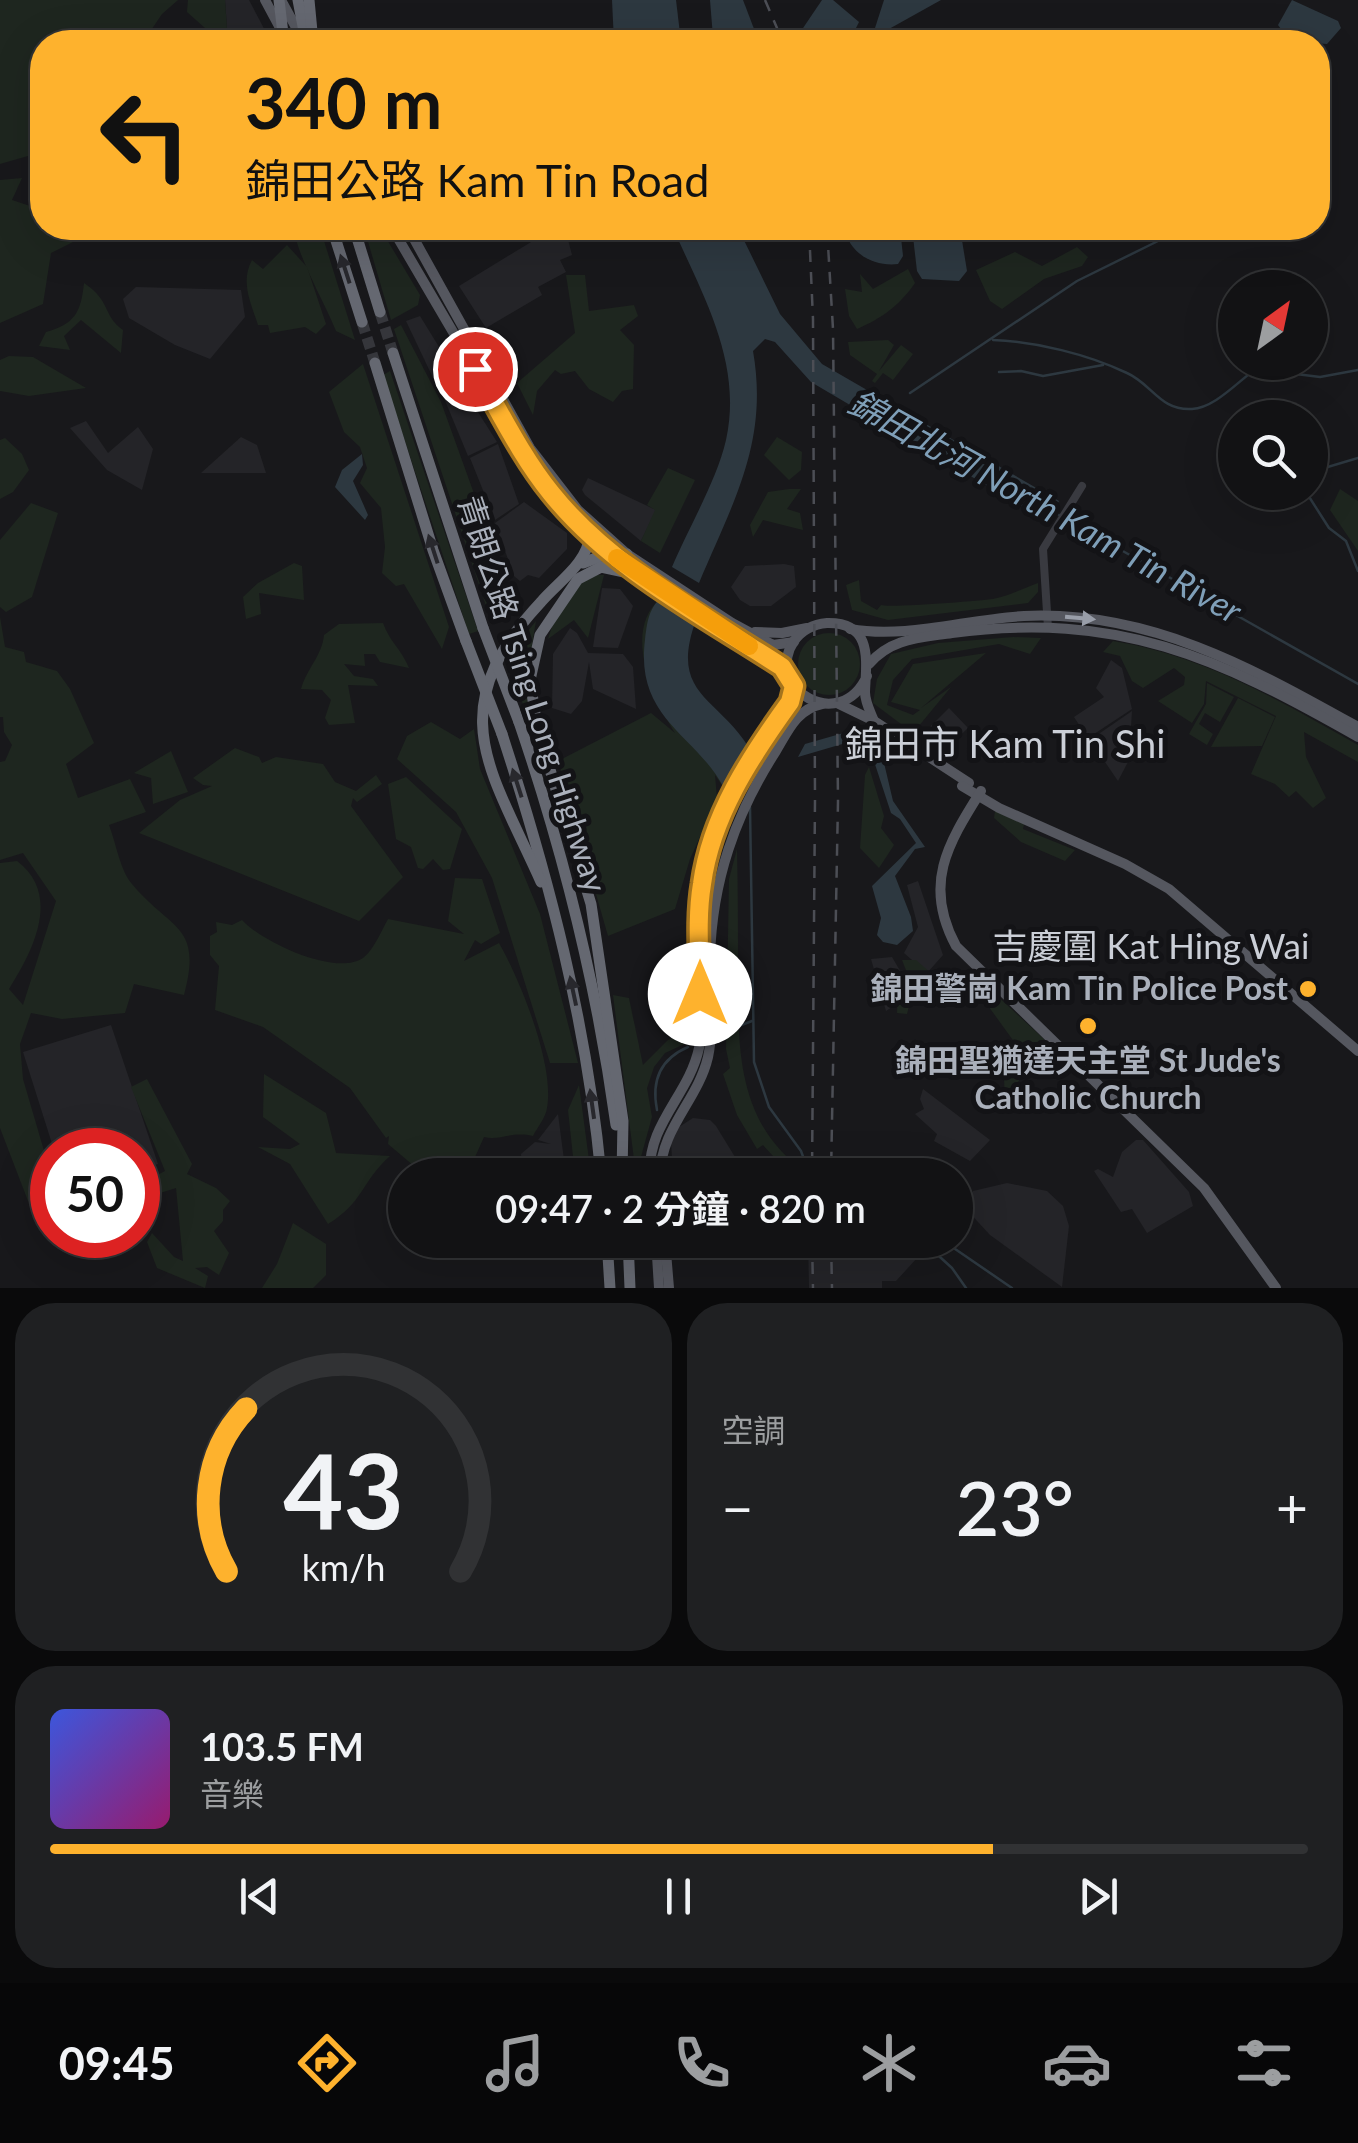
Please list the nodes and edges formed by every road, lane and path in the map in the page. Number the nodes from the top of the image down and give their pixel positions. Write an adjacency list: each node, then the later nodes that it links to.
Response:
1 (265, 0): 5 (main road)
2 (280, 0): 6 (highway, bridge); 7 (main road)
3 (298, 0): 8 (highway)
4 (309, 0): 9 (highway)
5 (280, 30)
6 (284, 30)
7 (298, 30)
8 (303, 30)
9 (312, 30)
10 (336, 240): 17 (highway, one-way to 10)
11 (358, 240): 16 (highway)
12 (399, 240): 15 (main road)
13 (415, 240): 14 (main road)
14 (436, 278): 15 (main road); 23 (main road)
15 (436, 301): 21 (main road)
16 (380, 312)
17 (362, 322)
18 (392, 353): 47 (highway, 青朗公路 Tsing Long Highway, bridge)
19 (375, 363): 44 (highway, 青朗公路 Tsing Long Highway, one-way to 19, bridge)
20 (1082, 486): 27 (street)
21 (590, 535): 22 (main road); 24 (highway)
22 (612, 554): 23 (highway); 24 (highway); 25 (main road)
23 (627, 554): 26 (main road)
24 (574, 568): 44 (highway)
25 (643, 576): 26 (main road); 48 (highway)
26 (695, 605): 28 (main road); 34 (main road)
27 (1049, 615): 30 (street); 31 (main road); 39 (main road, one-way to 39)
28 (732, 623): 29 (main road); 32 (main road)
29 (808, 628): 31 (main road); 32 (main road)
30 (1048, 628): 33 (main road); 40 (main road)
31 (850, 630): 33 (main road)
32 (794, 642): 34 (main road)
33 (868, 670): 36 (main road); 38 (main road)
34 (788, 673): 35 (main road)
35 (794, 686): 37 (main road); 49 (main road)
36 (838, 703): 37 (main road); 38 (main road)
37 (822, 704): 50 (main road)
38 (874, 721): 41 (main road)
39 (1358, 727)
40 (1358, 737)
41 (961, 783): 42 (main road); 43 (main road)
42 (982, 795): 43 (main road); 45 (main road)
43 (964, 821): 59 (main road)
44 (559, 927): 46 (highway, 青朗公路 Tsing Long Highway, one-way to 44)
45 (1358, 1052)
46 (599, 1158)
47 (620, 1158)
48 (623, 1158)
49 (653, 1158)
50 (663, 1158)
51 (608, 1258): 55 (highway)
52 (629, 1258): 56 (highway)
53 (657, 1258): 57 (main road)
54 (666, 1258): 58 (main road)
55 (610, 1288)
56 (630, 1288)
57 (659, 1288)
58 (668, 1288)
59 (1276, 1288)

